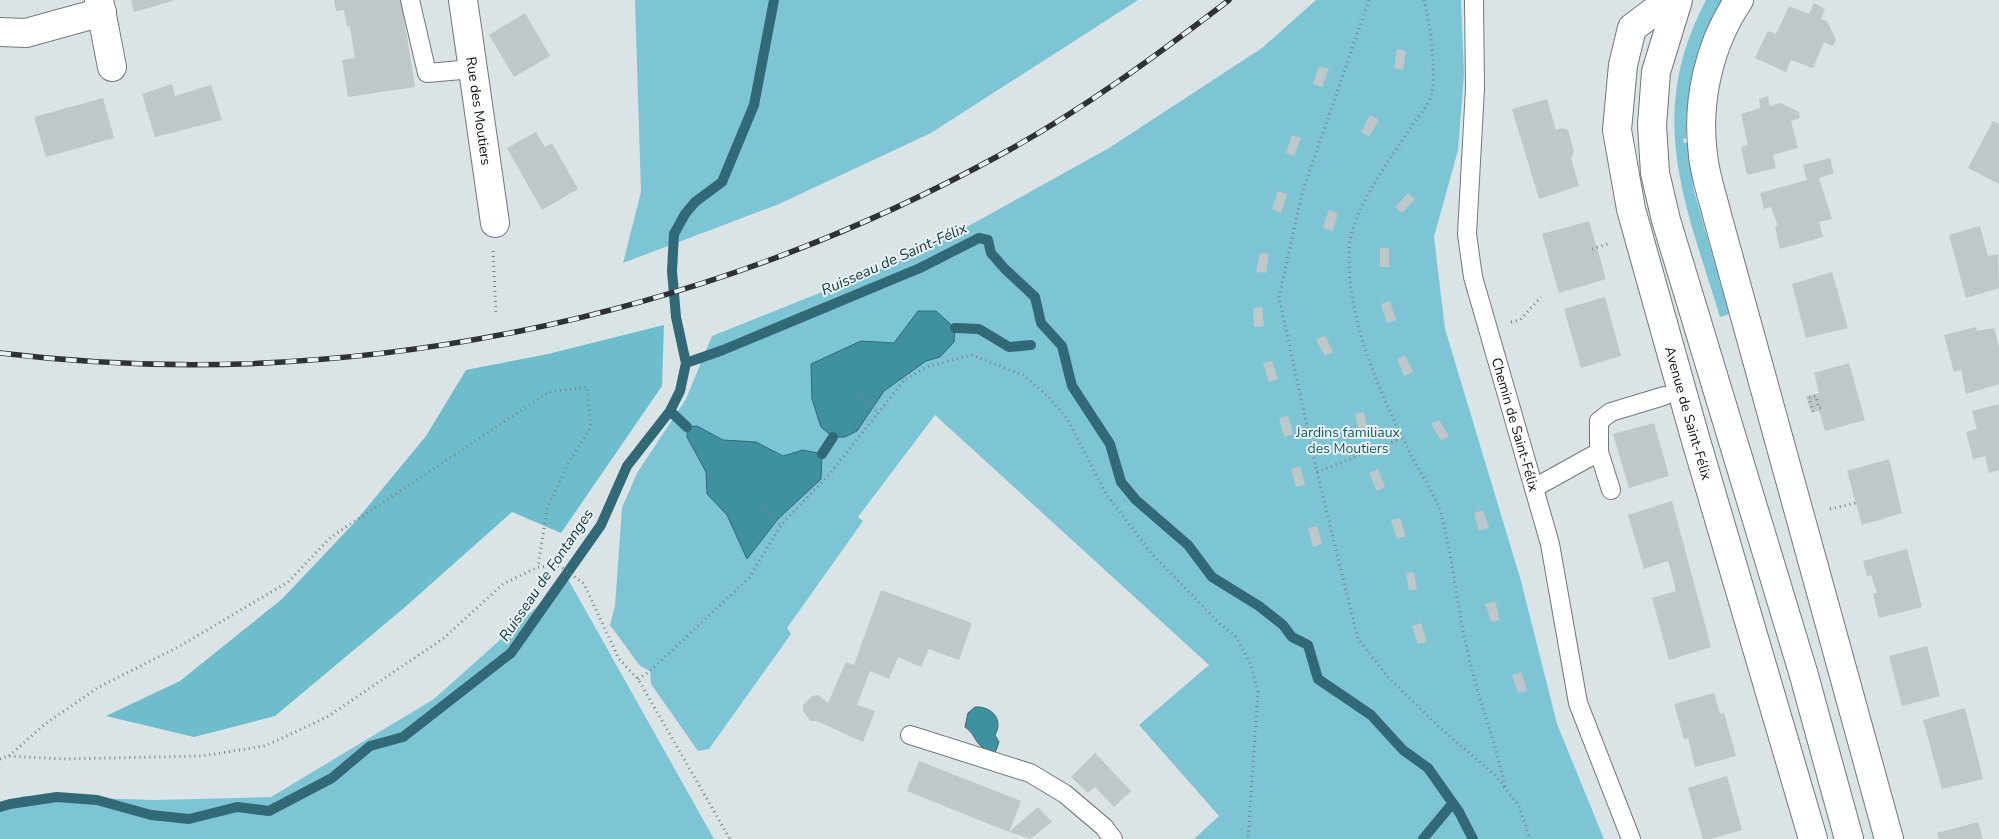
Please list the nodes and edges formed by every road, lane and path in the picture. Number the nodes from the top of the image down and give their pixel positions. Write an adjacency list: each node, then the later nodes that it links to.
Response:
1 (410, 0): 12 (lane)
2 (463, 0): 12 (street, Rue des Moutiers)
3 (1369, 0): 26 (path)
4 (1424, 0): 24 (path)
5 (1474, 0): 27 (lane, Chemin de Saint-Félix)
6 (1670, 0): 44 (street, Avenue de Saint-Félix)
7 (1678, 0): 45 (street)
8 (1739, 0): 46 (street)
9 (100, 6): 10 (street); 11 (street)
10 (0, 32)
11 (112, 67)
12 (473, 69): 13 (street, Rue des Moutiers)
13 (495, 223): 17 (path)
14 (1618, 241): 15 (path)
15 (1592, 249)
16 (1541, 297): 18 (path)
17 (496, 313)
18 (1512, 322)
19 (856, 394): 22 (path)
20 (1664, 396): 25 (lane)
21 (1823, 408): 23 (path)
22 (878, 412): 32 (path); 41 (path)
23 (1813, 412)
24 (1403, 438): 26 (path); 38 (path)
25 (1599, 452): 27 (lane); 28 (lane)
26 (1317, 472): 38 (path)
27 (1534, 488): 43 (lane, Chemin de Saint-Félix)
28 (1611, 490)
29 (1856, 503): 30 (path)
30 (1835, 507)
31 (760, 508): 32 (path)
32 (781, 525): 34 (path)
33 (538, 567): 34 (path); 36 (path); 36 (path)
34 (638, 679): 39 (path)
35 (910, 735): 40 (lane)
36 (8, 756): 37 (path)
37 (0, 759)
38 (1506, 789): 42 (path)
39 (730, 839)
40 (1113, 839)
41 (1248, 839)
42 (1530, 839)
43 (1632, 839)
44 (1813, 839)
45 (1849, 839)
46 (1890, 839)

